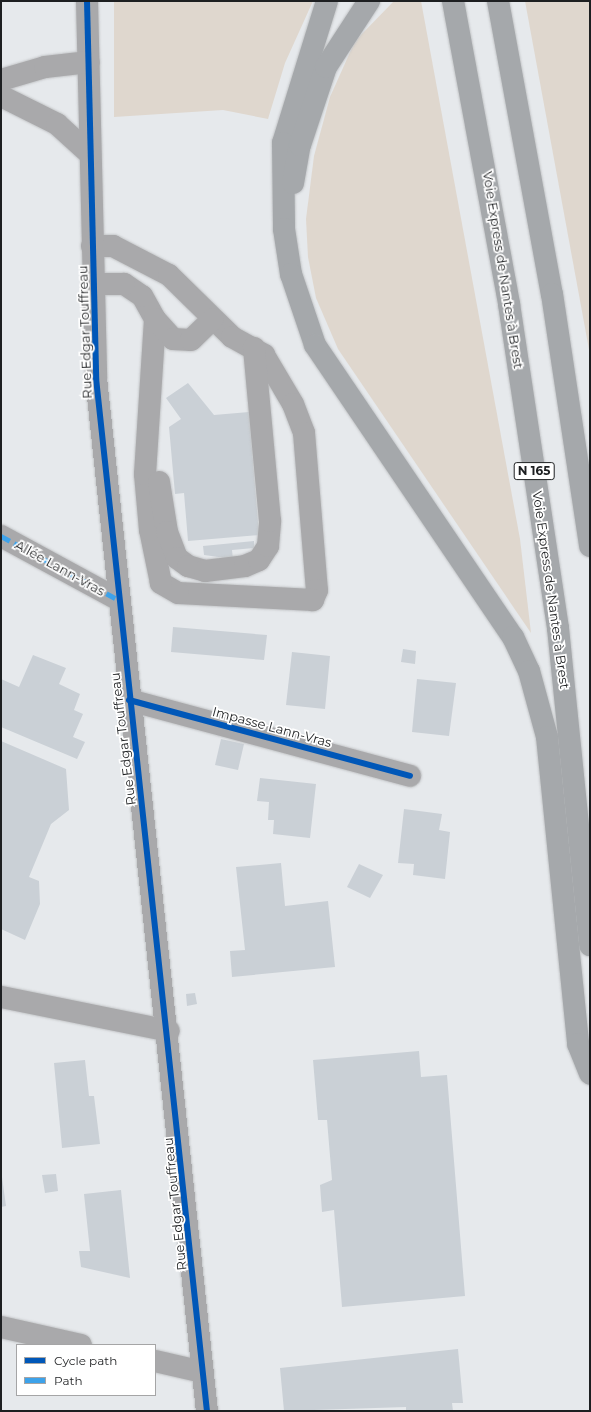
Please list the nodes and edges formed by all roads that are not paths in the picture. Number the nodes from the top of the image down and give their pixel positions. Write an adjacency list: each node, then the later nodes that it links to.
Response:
1 (87, 1): 6 (street, Rue Edgar Touffreau)
2 (327, 1): 10 (highway)
3 (369, 1): 10 (highway)
4 (453, 1): 22 (highway, Voie Express de Nantes à Brest / N 165)
5 (498, 1): 18 (highway)
6 (89, 62): 7 (street); 9 (street, Rue Edgar Touffreau)
7 (1, 80)
8 (1, 96): 9 (street)
9 (90, 154): 11 (street, Rue Edgar Touffreau)
10 (284, 229): 25 (highway)
11 (92, 246): 12 (street, Rue Edgar Touffreau); 14 (street)
12 (94, 284): 13 (street); 19 (street, Rue Edgar Touffreau)
13 (155, 319): 14 (street); 16 (street)
14 (213, 319): 15 (street)
15 (254, 348): 16 (street); 16 (street)
16 (152, 383)
17 (1, 536): 19 (street, Allée Lann-Vras)
18 (590, 546)
19 (119, 600): 20 (street, Rue Edgar Touffreau)
20 (129, 700): 21 (street, Impasse Lann-Vras); 24 (street, Rue Edgar Touffreau)
21 (410, 776)
22 (590, 945)
23 (1, 997): 24 (street)
24 (169, 1031): 29 (street, Rue Edgar Touffreau)
25 (590, 1074)
26 (1, 1327): 27 (street)
27 (77, 1344)
28 (156, 1361): 29 (street)
29 (203, 1372): 30 (street, Rue Edgar Touffreau)
30 (207, 1411)

